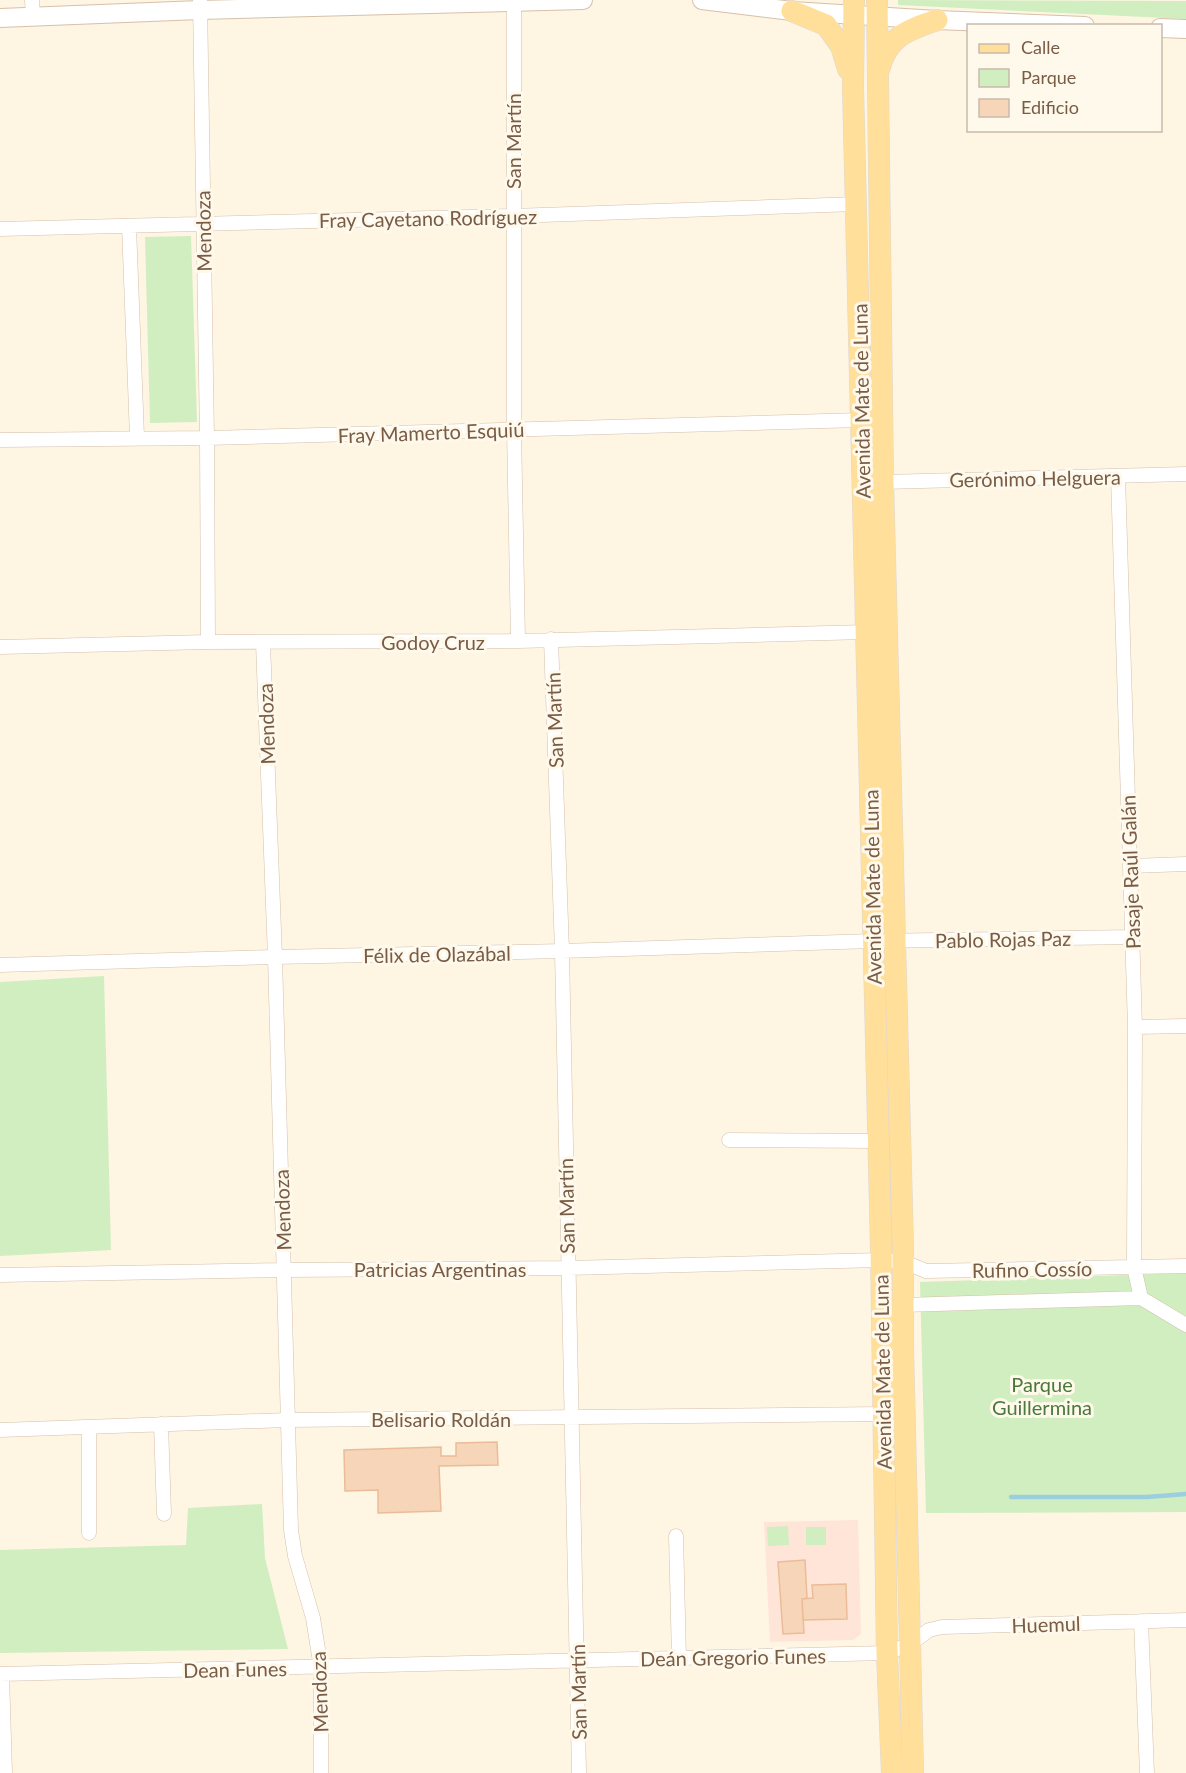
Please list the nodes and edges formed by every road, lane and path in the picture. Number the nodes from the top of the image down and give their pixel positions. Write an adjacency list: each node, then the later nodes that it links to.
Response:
1 (583, 0): 3 (main road)
2 (702, 0): 8 (main road)
3 (514, 1): 4 (main road); 17 (street, San Martín)
4 (200, 5): 6 (main road); 18 (street, Mendoza)
5 (854, 7): 7 (main road); 8 (main road); 15 (main road, Avenida Mate de Luna)
6 (32, 8): 9 (main road)
7 (877, 8): 10 (main road); 14 (main road, Avenida Mate de Luna)
8 (792, 11): 15 (main road)
9 (0, 18)
10 (937, 20): 11 (main road); 14 (main road)
11 (1036, 24)
12 (1162, 28): 13 (main road)
13 (1186, 29)
14 (877, 82): 28 (main road, Avenida Mate de Luna)
15 (853, 87): 16 (main road, Avenida Mate de Luna)
16 (857, 204): 17 (street, Fray Cayetano Rodríguez); 21 (main road, Avenida Mate de Luna)
17 (513, 216): 18 (street, Fray Cayetano Rodríguez); 22 (street, San Martín)
18 (203, 223): 19 (street, Fray Cayetano Rodríguez); 24 (street, Mendoza)
19 (129, 226): 20 (street, Fray Cayetano Rodríguez); 23 (street)
20 (0, 229)
21 (861, 420): 22 (street, Fray Mamerto Esquiú); 29 (main road, Avenida Mate de Luna)
22 (514, 429): 24 (street, Fray Mamerto Esquiú); 31 (street, San Martín)
23 (137, 437): 24 (street, Fray Mamerto Esquiú); 25 (street, Fray Mamerto Esquiú)
24 (207, 438): 32 (street, Mendoza)
25 (0, 440)
26 (1186, 474): 27 (street, Gerónimo Helguera)
27 (1118, 476): 28 (street, Gerónimo Helguera); 36 (street, Pasaje Raúl Galán)
28 (883, 482): 39 (main road, Avenida Mate de Luna)
29 (866, 632): 30 (street, Godoy Cruz); 38 (main road, Avenida Mate de Luna)
30 (551, 639): 31 (street, Godoy Cruz); 40 (street, San Martín)
31 (518, 641): 33 (street, Godoy Cruz)
32 (208, 642): 33 (street, Godoy Cruz); 34 (street, Godoy Cruz)
33 (263, 643): 41 (street, Mendoza)
34 (0, 647)
35 (1186, 864): 36 (street)
36 (1131, 866): 37 (street, Pasaje Raúl Galán)
37 (1132, 937): 39 (street, Pablo Rojas Paz); 44 (street, Pasaje Raúl Galán)
38 (873, 941): 39 (street, Pablo Rojas Paz); 40 (street, Félix de Olazábal); 46 (main road, Avenida Mate de Luna)
39 (895, 941): 48 (main road, Avenida Mate de Luna)
40 (562, 951): 41 (street, Félix de Olazábal); 51 (street, San Martín)
41 (275, 957): 42 (street, Félix de Olazábal); 52 (street, Mendoza)
42 (0, 965)
43 (1186, 1026): 44 (street)
44 (1135, 1027): 50 (street, Pasaje Raúl Galán)
45 (729, 1140): 46 (street)
46 (878, 1141): 47 (main road, Avenida Mate de Luna)
47 (881, 1260): 48 (street, Rufino Cossío); 51 (street, Patricias Argentinas); 57 (main road, Avenida Mate de Luna)
48 (903, 1262): 50 (street, Rufino Cossío); 55 (main road, Avenida Mate de Luna)
49 (1186, 1266): 50 (street, Rufino Cossío)
50 (1134, 1267): 54 (street, Pasaje Raúl Galán)
51 (568, 1268): 52 (street, Patricias Argentinas); 58 (street, San Martín)
52 (283, 1270): 53 (street, Patricias Argentinas); 59 (street, Mendoza)
53 (0, 1275)
54 (1141, 1298): 55 (street); 56 (street)
55 (903, 1305): 68 (main road, Avenida Mate de Luna)
56 (1186, 1325)
57 (883, 1414): 58 (street, Belisario Roldán); 69 (main road, Avenida Mate de Luna)
58 (572, 1418): 59 (street, Belisario Roldán); 71 (street, San Martín)
59 (287, 1420): 60 (street, Belisario Roldán); 72 (street, Mendoza)
60 (161, 1424): 61 (street, Belisario Roldán); 63 (street)
61 (89, 1427): 62 (street, Belisario Roldán); 64 (street)
62 (0, 1430)
63 (164, 1514)
64 (89, 1533)
65 (676, 1536): 70 (street)
66 (1186, 1620): 67 (street, Huemul)
67 (1140, 1621): 68 (street, Huemul); 79 (street)
68 (910, 1644): 69 (street); 78 (main road, Avenida Mate de Luna)
69 (887, 1653): 70 (street, Deán Gregorio Funes); 77 (main road, Avenida Mate de Luna)
70 (679, 1658): 71 (street, Deán Gregorio Funes)
71 (578, 1659): 72 (street, Dean Funes); 76 (street, San Martín)
72 (321, 1668): 73 (street, Dean Funes); 75 (street, Mendoza)
73 (1, 1674): 74 (street)
74 (4, 1773)
75 (321, 1773)
76 (579, 1773)
77 (892, 1773)
78 (913, 1773)
79 (1147, 1773)

